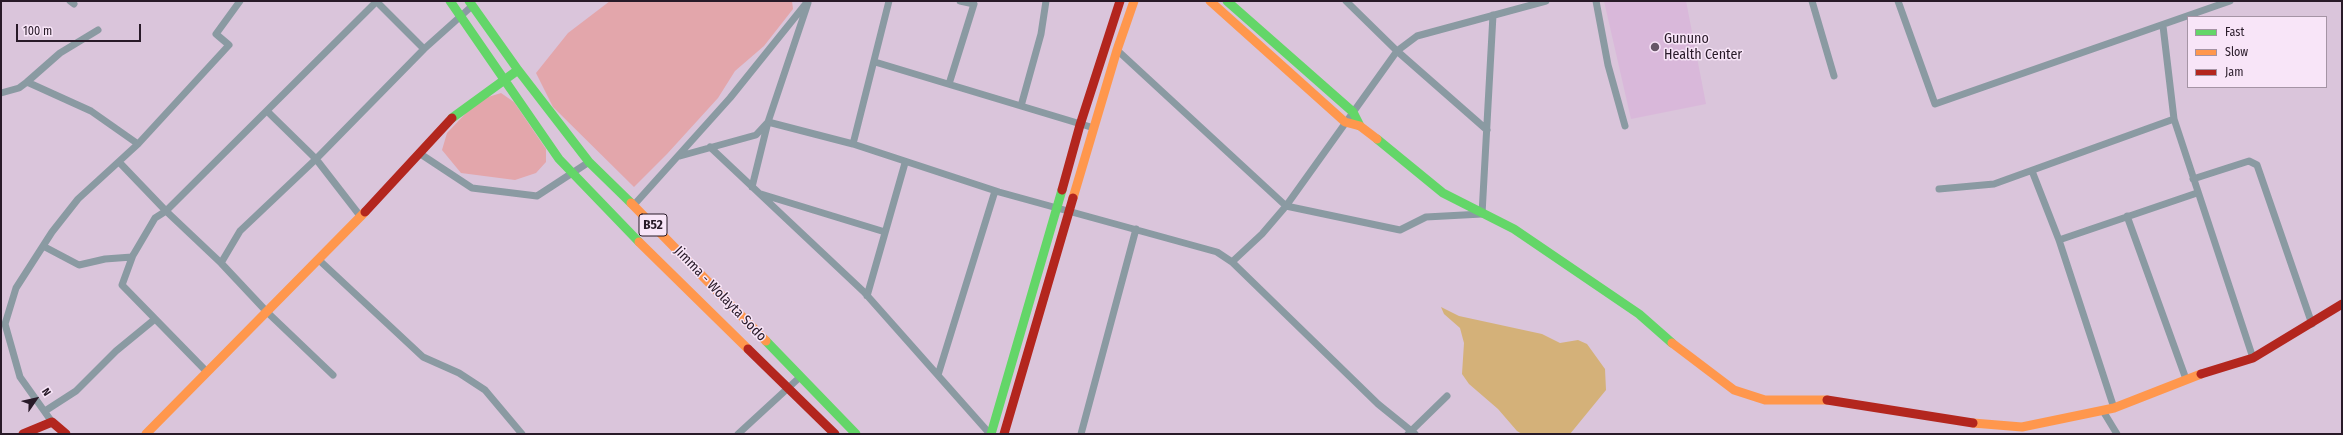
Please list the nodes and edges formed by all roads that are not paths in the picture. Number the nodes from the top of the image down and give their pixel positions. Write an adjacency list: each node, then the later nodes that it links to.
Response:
1 (240, 1): 51 (street)
2 (376, 1): 26 (street); 41 (street)
3 (450, 1): 21 (main road, Jimma - Wolayta Sodo / B52)
4 (808, 1): 44 (street); 55 (street)
5 (889, 1): 29 (street)
6 (960, 1): 36 (street)
7 (1046, 1): 40 (street)
8 (1120, 1): 46 (main road)
9 (1134, 1): 27 (main road)
10 (1210, 1): 24 (main road)
11 (1227, 1): 22 (main road)
12 (1346, 1): 28 (street)
13 (1546, 1): 20 (street)
14 (1596, 1): 48 (street)
15 (1812, 1): 33 (street)
16 (1898, 1): 23 (street)
17 (2230, 1): 19 (street)
18 (470, 3): 21 (street); 31 (main road, Jimma - Wolayta Sodo / B52)
19 (2208, 4): 23 (street)
20 (1493, 15): 28 (street); 50 (street)
21 (461, 16): 26 (street); 34 (main road, Jimma - Wolayta Sodo / B52)
22 (1248, 21): 24 (main road); 30 (main road)
23 (2162, 26): 43 (street)
24 (1240, 29): 32 (main road)
25 (98, 30): 35 (street)
26 (424, 49): 56 (street)
27 (1117, 50): 49 (main road); 69 (street)
28 (1397, 51): 42 (street); 50 (street)
29 (875, 62): 36 (street); 52 (street)
30 (1296, 62): 32 (main road); 37 (main road)
31 (518, 70): 34 (main road); 58 (main road, Jimma - Wolayta Sodo / B52)
32 (1288, 72): 39 (main road)
33 (1834, 76)
34 (504, 80): 54 (main road); 61 (main road, Jimma - Wolayta Sodo / B52)
35 (27, 82): 38 (street); 51 (street)
36 (949, 84): 40 (street)
37 (1320, 84): 39 (main road); 42 (main road)
38 (1, 93)
39 (1313, 94): 45 (main road)
40 (1021, 106): 46 (street)
41 (267, 111): 56 (street); 71 (street)
42 (1353, 112): 45 (street); 47 (main road)
43 (2174, 119): 60 (street); 62 (street)
44 (768, 122): 52 (street); 53 (street); 63 (street)
45 (1345, 122): 47 (main road); 69 (street)
46 (1080, 125): 49 (street); 70 (main road)
47 (1360, 126): 73 (main road)
48 (1625, 126)
49 (1094, 128): 72 (main road)
50 (1487, 130): 73 (street)
51 (138, 144): 57 (street)
52 (853, 144): 59 (street)
53 (710, 147): 55 (street); 63 (street)
54 (420, 153): 61 (street); 75 (main road)
55 (680, 156): 68 (street)
56 (316, 159): 75 (street); 83 (street)
57 (119, 162): 71 (street); 79 (street)
58 (589, 162): 61 (street); 68 (main road, Jimma - Wolayta Sodo / B52)
59 (905, 163): 65 (street); 77 (street)
60 (2032, 171): 64 (street); 78 (street)
61 (572, 173): 95 (main road, Jimma - Wolayta Sodo / B52)
62 (2193, 179): 67 (street); 88 (street)
63 (752, 187): 66 (street)
64 (1939, 189)
65 (995, 191): 70 (street); 92 (street)
66 (759, 193): 77 (street); 84 (street)
67 (2197, 193): 74 (street); 89 (street)
68 (633, 206): 93 (main road, Jimma - Wolayta Sodo / B52)
69 (1286, 206): 73 (street); 82 (street)
70 (1058, 209): 72 (street); 109 (main road)
71 (166, 211): 80 (street); 83 (street)
72 (1070, 211): 76 (street); 110 (main road)
73 (1482, 214): 99 (main road)
74 (2127, 216): 78 (street); 94 (street)
75 (361, 217): 81 (main road)
76 (1136, 229): 82 (street); 111 (street)
77 (885, 232): 84 (street)
78 (2059, 240): 97 (street)
79 (42, 246): 80 (street); 98 (street)
80 (133, 255): 87 (street)
81 (319, 260): 86 (main road); 105 (street)
82 (1232, 262): 101 (street)
83 (221, 263): 86 (street)
84 (867, 296): 92 (street)
85 (2342, 304): 88 (main road)
86 (267, 312): 90 (main road); 91 (street)
87 (155, 319): 90 (street); 98 (street)
88 (2312, 324): 89 (main road)
89 (2253, 358): 94 (main road)
90 (207, 372): 104 (main road)
91 (333, 375)
92 (938, 375): 109 (street)
93 (800, 377): 95 (street); 108 (main road, Jimma - Wolayta Sodo / B52)
94 (2186, 379): 97 (main road)
95 (788, 388): 106 (street); 107 (main road, Jimma - Wolayta Sodo / B52)
96 (1447, 396): 101 (street)
97 (2114, 408): 99 (main road)
98 (45, 411): 100 (street)
99 (2103, 412): 112 (street)
100 (52, 422): 102 (main road); 103 (main road)
101 (1411, 433)
102 (23, 434)
103 (66, 434)
104 (146, 434)
105 (522, 434)
106 (738, 434)
107 (835, 434)
108 (856, 434)
109 (991, 434)
110 (1004, 434)
111 (1081, 434)
112 (2117, 434)

